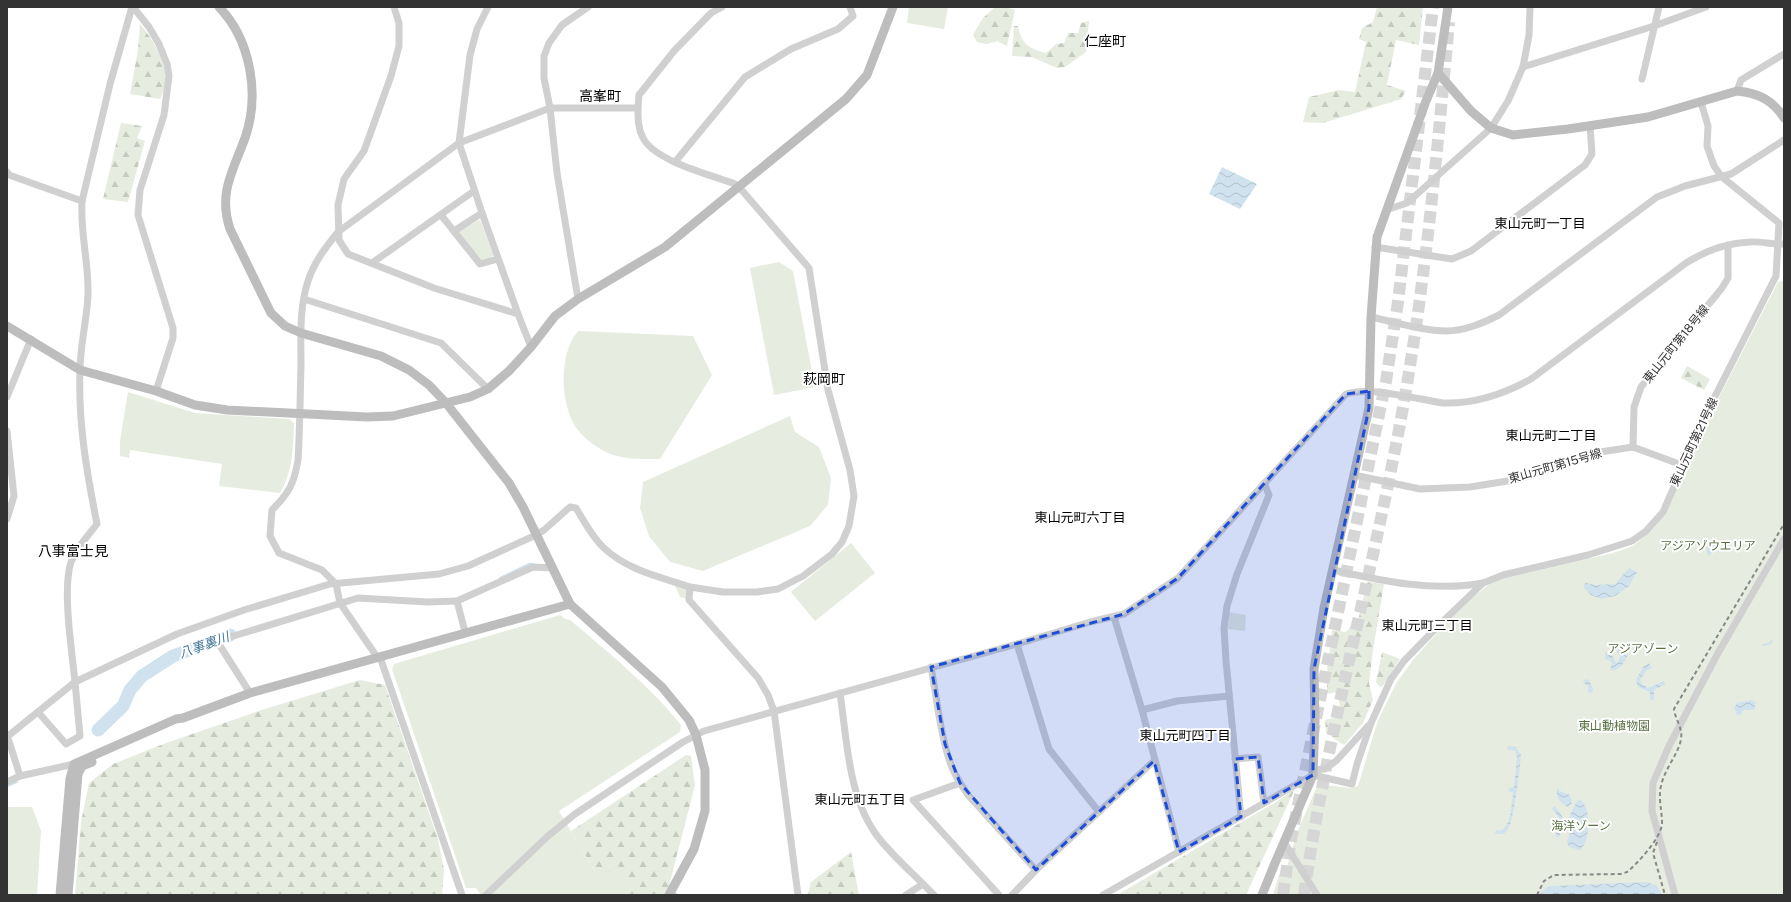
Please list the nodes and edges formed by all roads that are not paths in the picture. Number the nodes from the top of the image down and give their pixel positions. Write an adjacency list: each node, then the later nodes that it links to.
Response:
1 (132, 7): 32 (street); 55 (street)
2 (219, 7): 50 (street)
3 (394, 7): 36 (street)
4 (488, 7): 26 (street)
5 (588, 7): 20 (street)
6 (722, 7): 21 (street)
7 (850, 7): 27 (street)
8 (893, 7): 30 (street)
9 (1448, 7): 16 (street)
10 (1530, 7): 15 (street)
11 (1659, 7): 13 (street)
12 (1704, 8): 13 (street)
13 (1654, 26): 15 (street); 17 (street)
14 (1784, 54): 18 (street)
15 (1522, 67): 24 (street)
16 (1438, 73): 24 (street); 33 (street)
17 (1642, 79)
18 (1737, 91): 19 (street); 22 (street)
19 (1701, 102): 23 (street); 29 (street)
20 (550, 108): 21 (street); 26 (street); 46 (street)
21 (638, 108): 27 (street)
22 (1784, 118)
23 (1590, 125): 24 (street); 40 (street)
24 (1492, 128): 33 (street)
25 (1784, 140): 29 (street)
26 (459, 143): 31 (street); 36 (street)
27 (675, 162): 30 (street)
28 (8, 176): 32 (street)
29 (1722, 177): 38 (street, 東山元町第21号線); 48 (street)
30 (739, 187): 46 (street); 72 (street)
31 (474, 191): 34 (street); 35 (street)
32 (82, 201): 53 (street)
33 (1386, 210): 40 (street)
34 (482, 213): 37 (street); 41 (street)
35 (440, 215): 37 (street); 42 (street)
36 (338, 232): 42 (street); 45 (street)
37 (454, 232): 41 (street)
38 (1782, 244): 39 (street); 43 (street, 東山元町第21号線)
39 (1728, 245): 56 (street); 61 (street, 東山元町第18号線)
40 (1375, 247): 48 (street)
41 (498, 259): 47 (street)
42 (372, 263): 47 (street)
43 (1776, 276): 44 (street); 62 (street, 東山元町第21号線)
44 (1784, 278)
45 (304, 299): 50 (street); 54 (street)
46 (578, 299): 52 (street)
47 (518, 314): 52 (street)
48 (1371, 317): 56 (street)
49 (7, 326): 51 (street)
50 (301, 333): 58 (street); 59 (street)
51 (31, 339): 53 (street); 57 (street)
52 (531, 347): 54 (street)
53 (80, 370): 55 (street); 81 (street)
54 (488, 389): 58 (street)
55 (156, 391): 59 (street)
56 (1369, 391): 63 (street); 64 (street)
57 (7, 397)
58 (446, 403): 59 (street); 66 (street)
59 (300, 414): 71 (street)
60 (7, 431): 65 (street)
61 (1633, 447): 62 (street, 東山元町第15号線); 63 (street, 東山元町第15号線)
62 (1682, 465): 70 (street, 東山元町第21号線)
63 (1354, 475): 69 (street)
64 (1264, 483): 76 (street); 84 (street)
65 (7, 519)
66 (536, 535): 68 (street); 71 (street); 72 (street)
67 (1784, 539): 120 (street)
68 (553, 568): 73 (street); 75 (street)
69 (1333, 570): 70 (street); 95 (street)
70 (1483, 583): 89 (street)
71 (336, 584): 74 (street); 81 (street)
72 (690, 587): 86 (street)
73 (456, 601): 74 (street); 77 (street)
74 (340, 603): 79 (street); 82 (street)
75 (570, 604): 77 (street); 91 (street)
76 (1114, 616): 78 (street); 85 (street)
77 (465, 632): 79 (street)
78 (1017, 644): 80 (street); 101 (street)
79 (379, 657): 82 (street); 109 (street)
80 (931, 667): 83 (street); 99 (street)
81 (75, 682): 87 (street); 87 (street)
82 (250, 693): 88 (street)
83 (840, 693): 86 (street); 106 (street)
84 (1229, 696): 85 (street); 92 (street)
85 (1142, 710): 93 (street)
86 (774, 711): 91 (street); 112 (street)
87 (38, 712): 90 (street)
88 (183, 718): 94 (street); 96 (street)
89 (1371, 723): 95 (street); 95 (street)
90 (8, 736): 97 (street)
91 (696, 736): 110 (street); 111 (street)
92 (1235, 759): 100 (street); 102 (street)
93 (1154, 761): 101 (street); 104 (street)
94 (74, 764): 96 (street); 97 (street); 107 (street)
95 (1313, 772): 100 (street); 103 (street)
96 (78, 774): 108 (street)
97 (20, 776): 98 (street)
98 (7, 782)
99 (960, 783): 105 (street); 115 (street)
100 (1264, 803): 102 (street)
101 (1099, 812): 105 (street)
102 (1241, 817): 104 (street)
103 (1284, 842): 118 (street); 119 (street)
104 (1179, 852): 117 (street)
105 (1036, 870): 116 (street)
106 (923, 884): 113 (street); 114 (street)
107 (60, 895)
108 (68, 895)
109 (462, 895)
110 (486, 895)
111 (669, 895)
112 (798, 895)
113 (906, 895)
114 (934, 895)
115 (999, 895)
116 (1012, 895)
117 (1103, 895)
118 (1262, 895)
119 (1317, 895)
120 (1675, 895)

